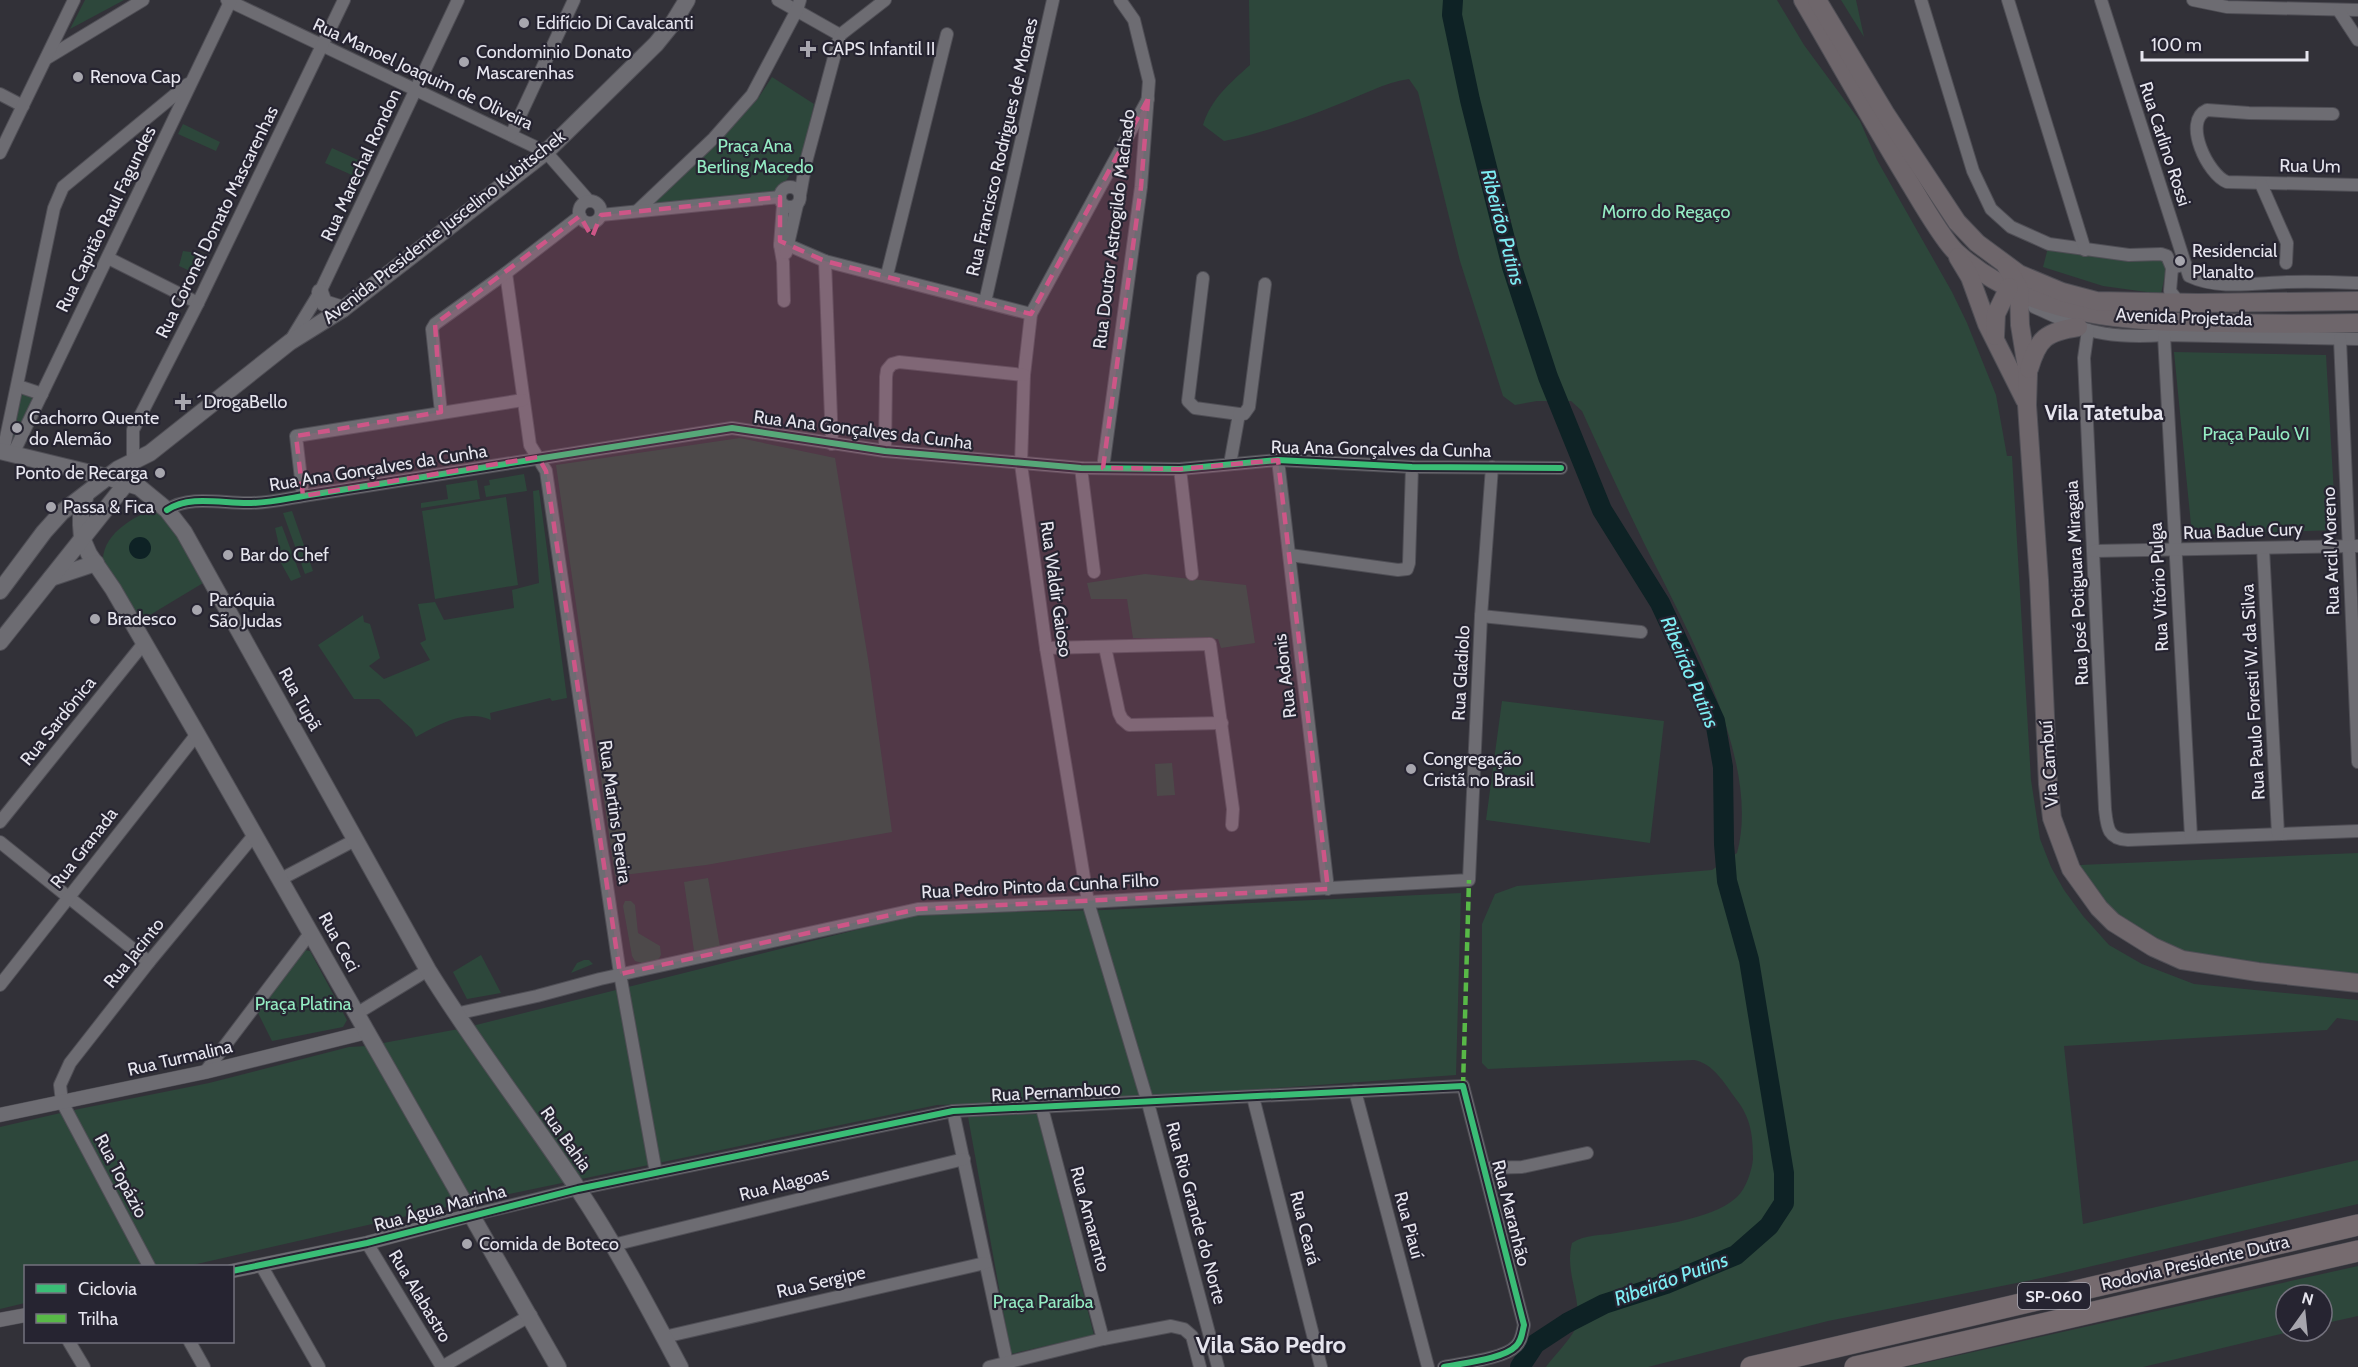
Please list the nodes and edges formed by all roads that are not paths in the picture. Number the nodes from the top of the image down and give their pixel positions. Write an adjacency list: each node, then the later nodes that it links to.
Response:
1 (74, 0): 25 (street)
2 (143, 0): 25 (street)
3 (229, 0): 24 (street, Rua Manoel Joaquim de Oliveira); 26 (street, Rua Capitão Raul Fagundes)
4 (344, 0): 24 (street, Rua Coronel Donato Mascarenhas)
5 (458, 0): 27 (street, Rua Marechal Rondon)
6 (574, 0): 32 (street)
7 (687, 0): 33 (main road, Avenida Presidente Juscelino Kubitschek)
8 (778, 0): 18 (street)
9 (885, 0): 22 (street)
10 (1053, 0): 62 (street, Rua Francisco Rodrigues de Moraes)
11 (1120, 0): 29 (street, Rua Doutor Astrogildo Machado)
12 (1803, 0): 46 (main road)
13 (1817, 0): 58 (main road)
14 (1921, 0): 45 (street)
15 (2008, 0): 45 (street)
16 (2101, 0): 50 (street, Rua Carlino Rossi)
17 (2193, 0): 19 (street)
18 (799, 5): 22 (street); 41 (street)
19 (2339, 10): 20 (street); 23 (street)
20 (2358, 10)
21 (947, 34): 53 (street)
22 (840, 35): 35 (street)
23 (2358, 40)
24 (323, 45): 27 (street, Rua Manoel Joaquim de Oliveira); 64 (street, Rua Coronel Donato Mascarenhas)
25 (46, 58): 30 (street)
26 (193, 80): 47 (street, Rua Capitão Raul Fagundes); 79 (street)
27 (416, 91): 32 (street, Rua Manoel Joaquim de Oliveira); 59 (street, Rua Marechal Rondon)
28 (0, 94): 30 (street)
29 (1148, 99): 67 (street, Rua Waldir Gaioso); 96 (street, Rua Doutor Astrogildo Machado)
30 (23, 106): 34 (street)
31 (2333, 114): 36 (street, Rua Um)
32 (511, 135): 33 (street, Rua Manoel Joaquim de Oliveira)
33 (546, 152): 40 (street, Rua Manoel Joaquim de Oliveira); 66 (main road, Avenida Presidente Juscelino Kubitschek)
34 (0, 153)
35 (806, 162): 38 (street); 39 (street)
36 (2261, 184): 37 (street, Rua Um); 49 (street)
37 (2358, 185)
38 (782, 197): 39 (street); 39 (street); 41 (street); 44 (street)
39 (799, 200): 44 (street)
40 (589, 201): 42 (street); 43 (street)
41 (638, 210): 42 (street)
42 (601, 215): 43 (street)
43 (580, 216): 52 (street)
44 (784, 245): 48 (street); 60 (street)
45 (2085, 250): 51 (street)
46 (1955, 251): 58 (main road); 75 (main road, Via Cambuí)
47 (108, 258): 64 (street); 80 (street, Rua Capitão Raul Fagundes)
48 (825, 261): 53 (street); 85 (street)
49 (2286, 263)
50 (2185, 264): 51 (street); 55 (street)
51 (2172, 268): 65 (street)
52 (506, 273): 81 (street, Rua Martins Pereira); 83 (street)
53 (887, 275): 62 (street)
54 (1203, 278): 84 (street)
55 (2316, 282): 56 (street); 63 (street)
56 (2358, 283)
57 (1265, 284): 84 (street)
58 (2017, 289): 65 (main road); 69 (street, Avenida Projetada); 70 (main road); 75 (main road); 77 (main road, Via Cambuí)
59 (320, 292): 66 (main road); 76 (street, Rua Marechal Rondon)
60 (784, 301)
61 (2358, 301): 63 (main road)
62 (985, 302): 67 (street)
63 (2292, 302): 65 (main road); 71 (street)
64 (198, 303): 91 (street, Rua Coronel Donato Mascarenhas)
65 (2181, 303): 70 (street)
66 (343, 309): 76 (main road, Avenida Presidente Juscelino Kubitschek)
67 (1031, 314): 78 (street, Rua Waldir Gaioso)
68 (2358, 323): 71 (main road)
69 (2083, 328): 72 (street, Avenida Projetada); 77 (main road); 108 (street, Rua José Potiguara Miragaia)
70 (2191, 329): 71 (main road); 72 (street, Avenida Projetada)
71 (2293, 331): 73 (street)
72 (2164, 335): 109 (street, Rua Vitório Pulga)
73 (2340, 339): 74 (street); 106 (street, Rua Arcil Moreno)
74 (2358, 339)
75 (1995, 340): 82 (main road, Via Cambuí)
76 (290, 342): 88 (main road, Avenida Presidente Juscelino Kubitschek)
77 (2028, 374): 82 (main road, Via Cambuí)
78 (1024, 375): 86 (street); 92 (street, Rua Waldir Gaioso)
79 (18, 386): 80 (street); 87 (street)
80 (42, 394): 87 (street, Rua Capitão Raul Fagundes)
81 (523, 400): 83 (street); 89 (street, Rua Martins Pereira)
82 (2027, 405): 144 (main road, Via Cambuí)
83 (441, 412): 103 (street)
84 (1239, 414): 93 (street)
85 (832, 444): 86 (street, Rua Ana Gonçalves da Cunha); 89 (street, Rua Ana Gonçalves da Cunha)
86 (885, 451): 92 (street, Rua Ana Gonçalves da Cunha)
87 (6, 452): 100 (main road, Rua Tupã)
88 (150, 453): 91 (main road, Avenida Presidente Juscelino Kubitschek); 101 (main road, Avenida Presidente Juscelino Kubitschek)
89 (538, 457): 103 (street, Rua Ana Gonçalves da Cunha); 143 (street, Rua Martins Pereira)
90 (1278, 460): 93 (street, Rua Ana Gonçalves da Cunha); 97 (street, Rua Ana Gonçalves da Cunha); 110 (street, Rua Adonis)
91 (133, 461): 100 (main road, Avenida Presidente Juscelino Kubitschek)
92 (1021, 464): 95 (street, Rua Ana Gonçalves da Cunha); 123 (street, Rua Waldir Gaioso)
93 (1230, 464): 99 (street, Rua Ana Gonçalves da Cunha)
94 (1492, 467): 97 (street, Rua Ana Gonçalves da Cunha); 98 (street, Rua Ana Gonçalves da Cunha); 116 (street, Rua Gladiolo)
95 (1081, 468): 96 (street, Rua Ana Gonçalves da Cunha); 112 (street)
96 (1103, 468): 99 (street, Rua Ana Gonçalves da Cunha)
97 (1412, 468): 110 (street)
98 (1562, 468)
99 (1180, 469): 113 (street)
100 (107, 477): 101 (main road, Rua Tupã); 102 (main road, Avenida Presidente Juscelino Kubitschek)
101 (126, 482): 104 (main road, Rua Tupã); 105 (main road, Avenida Presidente Juscelino Kubitschek)
102 (86, 494): 105 (main road); 115 (main road, Avenida Presidente Juscelino Kubitschek)
103 (303, 496): 104 (street, Rua Ana Gonçalves da Cunha)
104 (167, 510): 133 (main road, Rua Tupã)
105 (82, 538): 111 (main road, Rua Ceci); 114 (main road, Avenida Presidente Juscelino Kubitschek)
106 (2354, 546): 107 (street, Rua Badue Cury); 126 (street, Rua Arcil Moreno)
107 (2263, 548): 109 (street, Rua Badue Cury); 131 (street, Rua Paulo Foresti W. da Silva)
108 (2094, 551): 109 (street, Rua Badue Cury); 132 (street, Rua José Potiguara Miragaia)
109 (2175, 551): 132 (street, Rua Vitório Pulga)
110 (1290, 555): 137 (street, Rua Adonis)
111 (96, 563): 114 (main road); 121 (main road, Rua Ceci)
112 (1094, 572)
113 (1192, 574)
114 (48, 580): 120 (main road, Avenida Presidente Juscelino Kubitschek)
115 (0, 591)
116 (1481, 616): 118 (street); 136 (street, Rua Gladiolo)
117 (0, 624): 119 (main road)
118 (1641, 632)
119 (0, 636)
120 (0, 642)
121 (144, 643): 125 (main road, Rua Ceci); 127 (street, Rua Sardônica)
122 (1105, 647): 123 (street); 124 (street); 124 (street)
123 (1046, 648): 139 (street, Rua Waldir Gaioso)
124 (1222, 723): 128 (street)
125 (197, 734): 130 (main road, Rua Ceci); 138 (street, Rua Granada)
126 (2358, 762)
127 (0, 822)
128 (1232, 825)
129 (2358, 831): 131 (street)
130 (255, 834): 135 (main road, Rua Ceci); 141 (street, Rua Jacinto)
131 (2278, 834): 132 (street)
132 (2191, 837)
133 (355, 840): 135 (street); 142 (main road, Rua Tupã)
134 (0, 842): 138 (street)
135 (281, 879): 140 (main road, Rua Ceci)
136 (1469, 880): 137 (street, Rua Pedro Pinto da Cunha Filho)
137 (1328, 889): 139 (street, Rua Pedro Pinto da Cunha Filho)
138 (69, 896): 141 (street); 145 (street, Rua Granada)
139 (1088, 902): 143 (street, Rua Pedro Pinto da Cunha Filho); 154 (street, Rua Waldir Gaioso)
140 (311, 932): 146 (main road, Rua Ceci); 149 (street)
141 (149, 962): 153 (street, Rua Jacinto)
142 (428, 970): 146 (street); 147 (main road, Rua Bahia)
143 (620, 974): 147 (street, Rua Pedro Pinto da Cunha Filho); 161 (street, Rua Martins Pereira)
144 (2358, 982)
145 (0, 985)
146 (356, 1014): 148 (main road, Rua Ceci)
147 (455, 1014): 162 (main road, Rua Bahia)
148 (367, 1032): 149 (street, Rua Turmalina); 163 (main road, Rua Ceci)
149 (205, 1072): 153 (street, Rua Turmalina)
150 (1463, 1086): 151 (street, Rua Pernambuco); 160 (street, Rua Maranhão)
151 (1355, 1091): 152 (street, Rua Pernambuco); 190 (street, Rua Piauí)
152 (1253, 1097): 154 (street, Rua Pernambuco); 189 (street, Rua Ceará)
153 (62, 1102): 157 (street, Rua Turmalina); 169 (street, Rua Topázio)
154 (1148, 1103): 155 (street, Rua Pernambuco); 188 (street, Rua Rio Grande do Norte)
155 (1042, 1108): 156 (street, Rua Pernambuco); 176 (street, Rua Amaranto)
156 (953, 1111): 159 (street); 161 (street, Rua Pernambuco)
157 (0, 1115)
158 (1587, 1153): 160 (street)
159 (964, 1159): 166 (street, Rua Alagoas); 168 (street)
160 (1484, 1168): 191 (street, Rua Maranhão)
161 (656, 1173): 162 (street, Rua Água Marinha)
162 (578, 1189): 163 (street, Rua Água Marinha); 166 (main road, Rua Bahia)
163 (472, 1215): 165 (street, Rua Água Marinha); 173 (main road, Rua Ceci)
164 (2358, 1225): 192 (highway, Rodovia Presidente Dutra / SP-060)
165 (367, 1243): 170 (street, Rua Água Marinha); 183 (street, Rua Alabastro)
166 (612, 1245): 175 (main road, Rua Bahia)
167 (2358, 1251): 193 (highway, Rodovia Presidente Dutra / SP-060)
168 (985, 1263): 175 (street, Rua Sergipe); 179 (street)
169 (147, 1265)
170 (261, 1265): 171 (street, Rua Água Marinha); 182 (street)
171 (234, 1271)
172 (24, 1315): 174 (street)
173 (531, 1315): 183 (street); 184 (main road, Rua Ceci)
174 (0, 1320)
175 (664, 1336): 185 (main road, Rua Bahia)
176 (1103, 1339): 179 (street); 187 (street)
177 (70, 1343): 180 (street)
178 (191, 1343): 181 (street)
179 (1007, 1363): 186 (street)
180 (84, 1367)
181 (204, 1367)
182 (319, 1367)
183 (442, 1367)
184 (558, 1367)
185 (680, 1367)
186 (989, 1367)
187 (1200, 1367)
188 (1218, 1367)
189 (1322, 1367)
190 (1428, 1367)
191 (1444, 1367)
192 (1751, 1367)
193 (1855, 1367)

